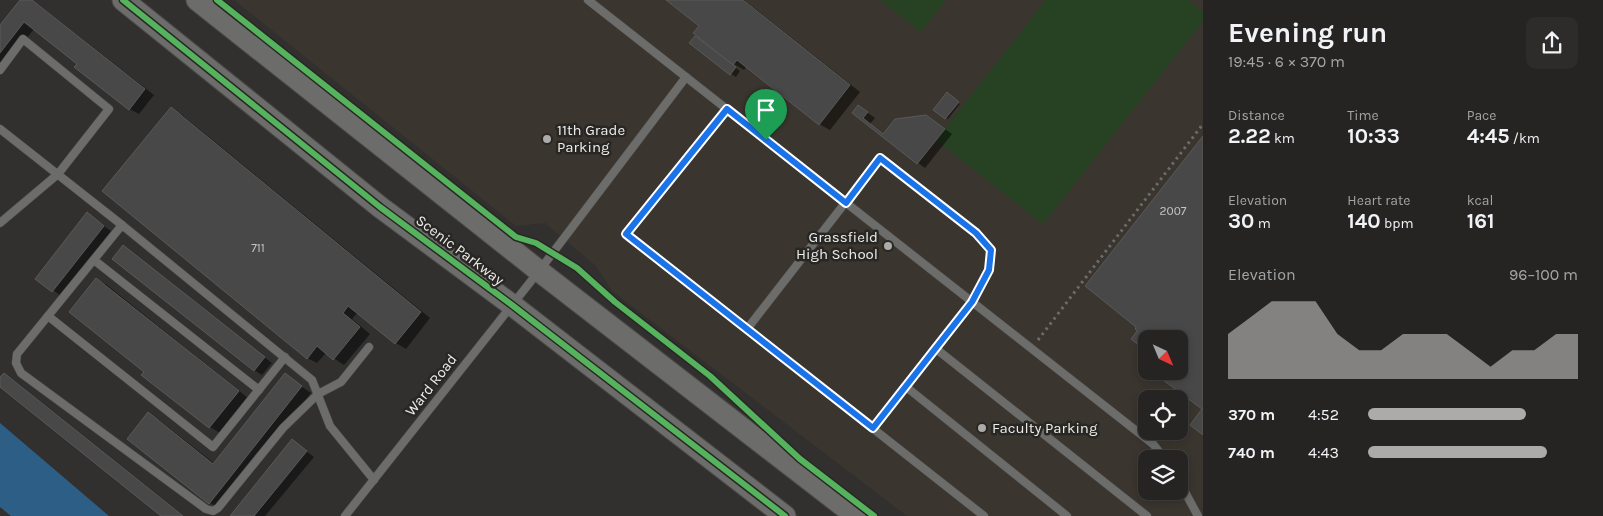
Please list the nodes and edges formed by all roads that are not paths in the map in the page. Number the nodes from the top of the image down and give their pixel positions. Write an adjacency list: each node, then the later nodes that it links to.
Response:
1 (123, 0): 15 (street, Scenic Parkway)
2 (197, 0): 13 (street, Scenic Parkway)
3 (588, 0): 5 (lane)
4 (0, 70): 8 (lane)
5 (686, 78): 6 (lane); 13 (lane, Ward Road)
6 (727, 109): 9 (lane); 17 (lane)
7 (0, 129): 8 (lane)
8 (58, 174): 10 (lane); 11 (lane)
9 (846, 203): 14 (lane); 14 (lane); 17 (lane)
10 (0, 223)
11 (122, 225): 12 (lane); 20 (lane)
12 (94, 260): 16 (lane); 22 (lane)
13 (539, 272): 15 (lane, Ward Road); 30 (street, Scenic Parkway)
14 (972, 302): 19 (lane); 25 (lane)
15 (512, 305): 26 (lane, Ward Road); 29 (street, Scenic Parkway)
16 (48, 316): 22 (lane); 23 (lane)
17 (747, 329): 24 (lane)
18 (369, 347): 23 (lane)
19 (935, 348): 21 (lane); 33 (lane)
20 (285, 357): 22 (lane); 23 (lane)
21 (905, 386): 24 (lane); 32 (lane)
22 (259, 390)
23 (318, 394): 26 (lane)
24 (873, 428): 31 (lane)
25 (1157, 450)
26 (374, 480): 28 (lane, Ward Road)
27 (1188, 498): 34 (lane)
28 (345, 516)
29 (785, 516)
30 (856, 516)
31 (984, 516)
32 (1067, 516)
33 (1147, 516)
34 (1198, 516)

